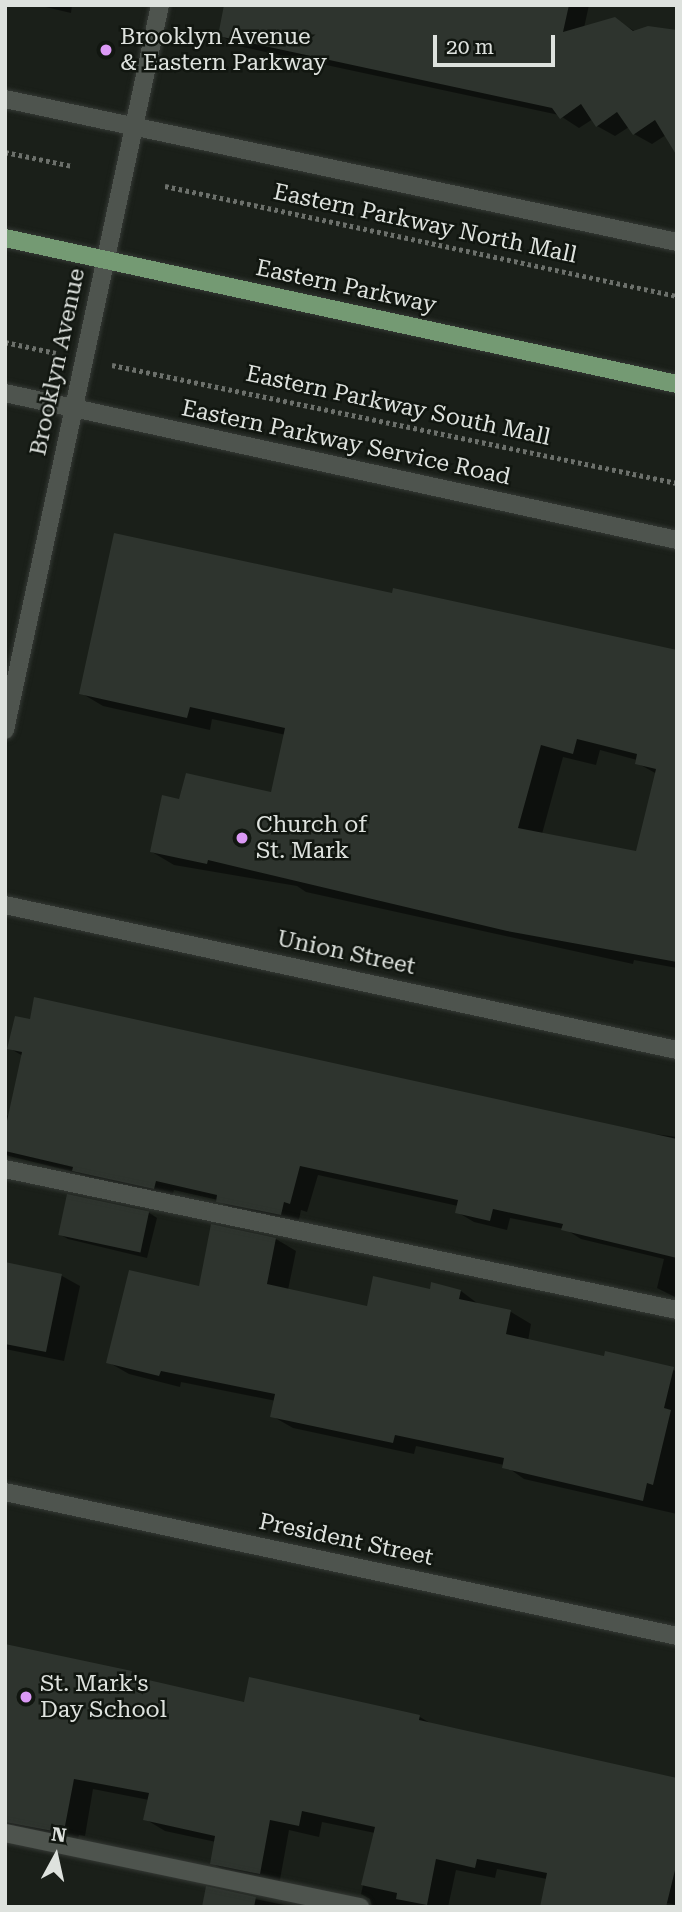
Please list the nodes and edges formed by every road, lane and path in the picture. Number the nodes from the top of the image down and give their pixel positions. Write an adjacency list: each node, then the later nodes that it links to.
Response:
1 (159, 5): 3 (street, Brooklyn Avenue)
2 (5, 99): 3 (street)
3 (133, 126): 8 (street); 9 (street, Brooklyn Avenue)
4 (5, 152): 5 (path)
5 (72, 166)
6 (165, 186): 10 (path, Eastern Parkway North Mall)
7 (5, 238): 9 (main road, Eastern Parkway)
8 (677, 242)
9 (105, 259): 14 (main road, Eastern Parkway); 16 (street, Brooklyn Avenue)
10 (677, 296)
11 (5, 342): 12 (path)
12 (48, 351)
13 (112, 365): 17 (path, Eastern Parkway South Mall)
14 (677, 384)
15 (5, 393): 16 (street, Eastern Parkway Service Road)
16 (73, 408): 18 (street, Eastern Parkway Service Road); 19 (street, Brooklyn Avenue)
17 (677, 483)
18 (677, 540)
19 (5, 730)
20 (5, 905): 21 (street, Union Street)
21 (677, 1050)
22 (5, 1169): 23 (street)
23 (677, 1310)
24 (5, 1492): 25 (street, President Street)
25 (677, 1636)
26 (5, 1833): 27 (street)
27 (360, 1907)

